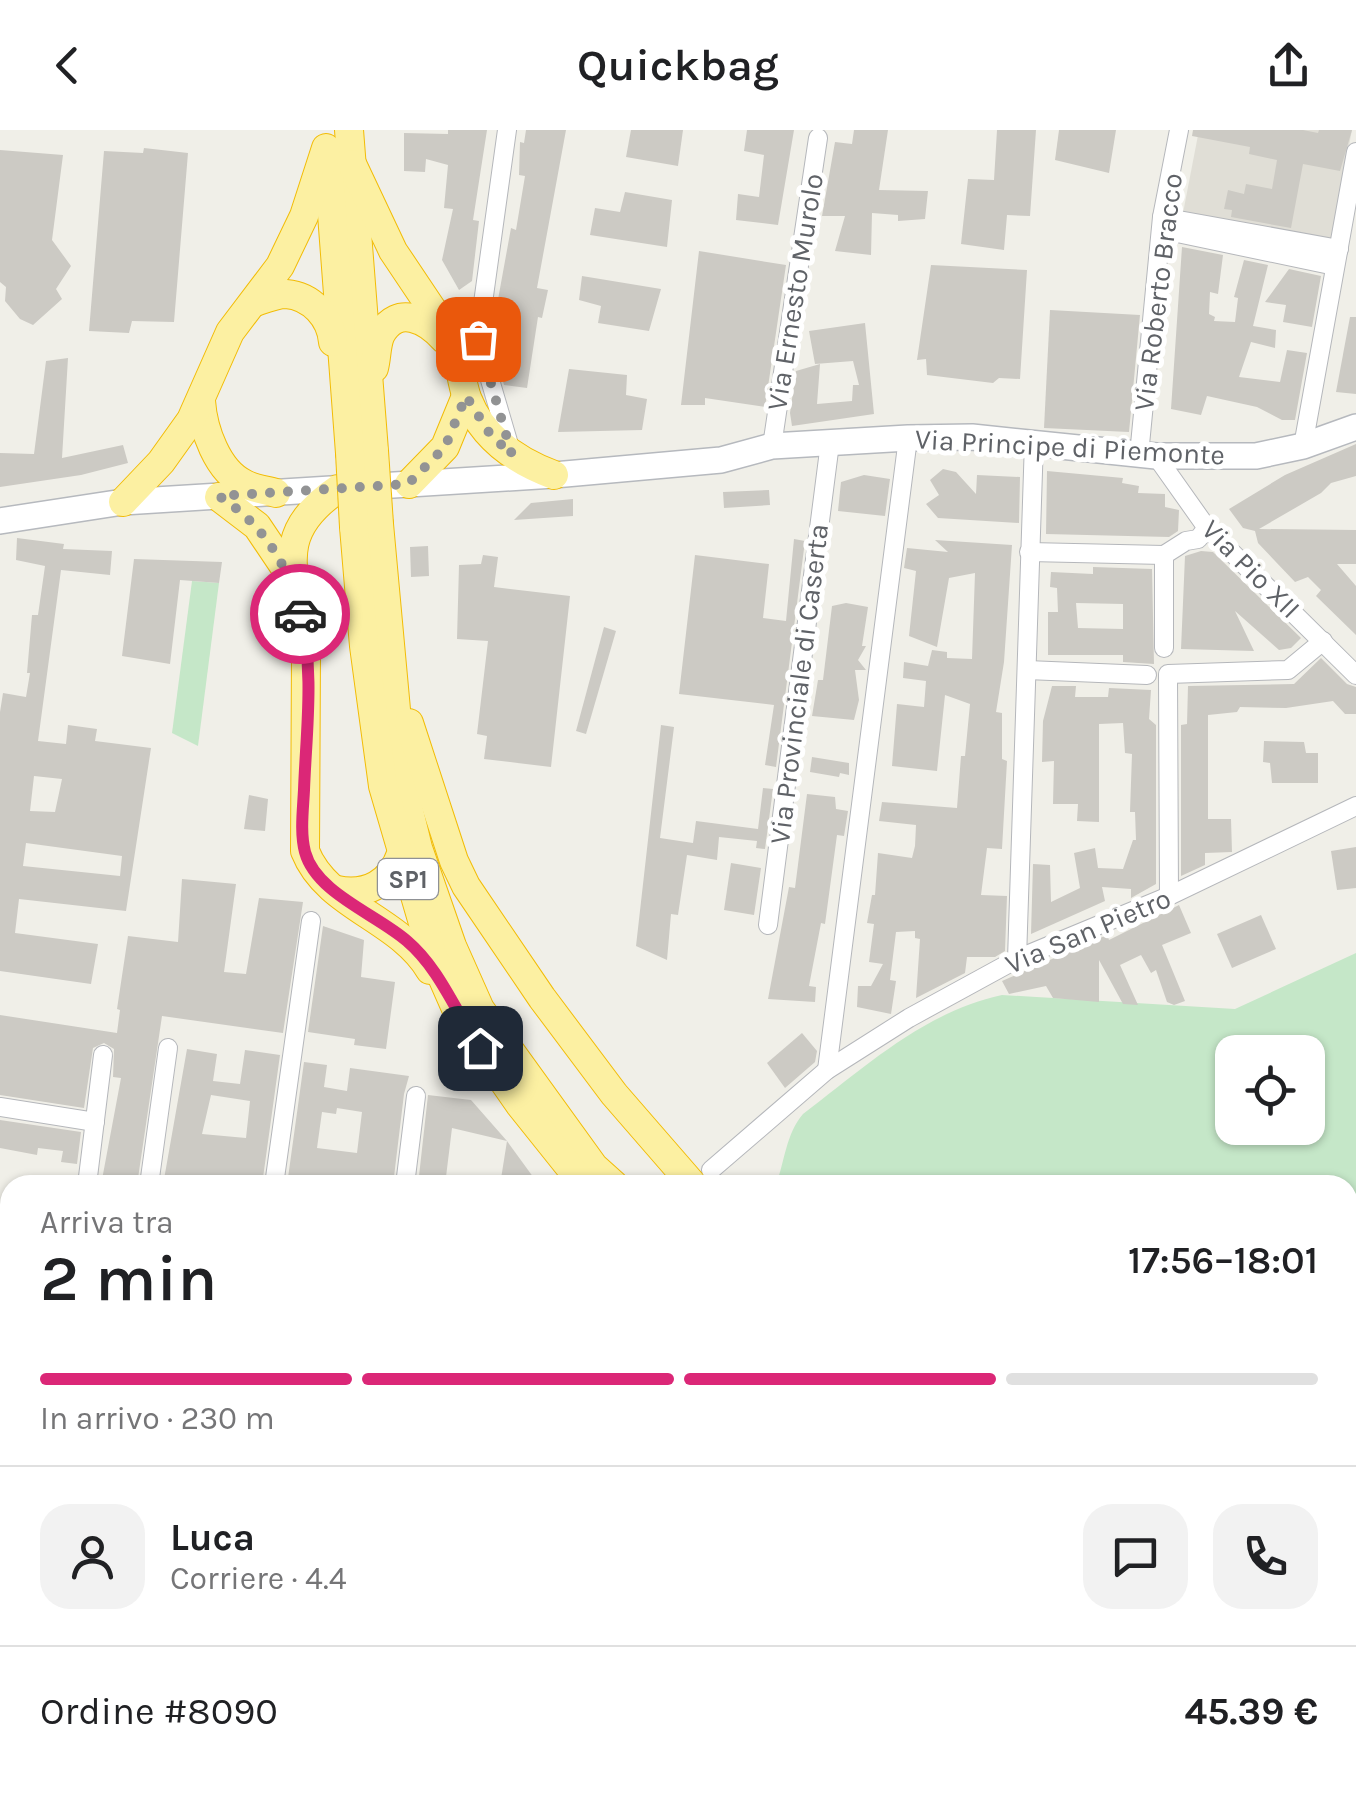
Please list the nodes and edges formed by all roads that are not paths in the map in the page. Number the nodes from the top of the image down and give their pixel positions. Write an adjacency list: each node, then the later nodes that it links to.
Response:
1 (349, 130): 7 (highway, SP1)
2 (507, 130): 21 (street)
3 (1179, 130): 8 (street, Via Roberto Bracco)
4 (818, 138): 19 (street, Via Ernesto Murolo)
5 (326, 139): 10 (highway); 14 (highway, SP1)
6 (1356, 152): 9 (street)
7 (352, 164): 11 (highway); 14 (highway, SP1)
8 (1163, 224): 9 (street); 22 (street, Via Roberto Bracco)
9 (1337, 258): 20 (street)
10 (255, 302): 13 (highway); 14 (highway)
11 (459, 361): 12 (highway); 14 (highway)
12 (466, 396): 21 (highway); 24 (highway)
13 (200, 401): 26 (highway); 28 (highway)
14 (357, 402): 30 (highway, SP1, bridge)
15 (1356, 426): 20 (main road, Via Principe di Piemonte)
16 (908, 438): 17 (main road, Via Principe di Piemonte); 18 (main road, Via Principe di Piemonte); 51 (street)
17 (1034, 442): 22 (main road, Via Principe di Piemonte); 32 (street)
18 (830, 443): 19 (main road, Via Principe di Piemonte); 46 (street, Via Provinciale di Caserta)
19 (772, 446): 23 (main road, Via Principe di Piemonte)
20 (1303, 446): 22 (main road, Via Principe di Piemonte)
21 (512, 455): 23 (highway)
22 (1148, 456): 31 (street, Via Pio XII)
23 (554, 475): 24 (main road, Via Principe di Piemonte)
24 (408, 484): 25 (main road, Via Principe di Piemonte)
25 (338, 489): 26 (main road, Via Principe di Piemonte); 34 (highway)
26 (276, 493): 27 (main road, Via Principe di Piemonte)
27 (219, 496): 28 (main road, Via Principe di Piemonte); 34 (highway)
28 (123, 502): 29 (main road, Via Principe di Piemonte)
29 (0, 521)
30 (366, 525): 35 (highway, SP1); 42 (highway, SP1)
31 (1207, 528): 33 (street); 36 (street, Via Pio XII)
32 (1028, 552): 33 (street); 38 (street)
33 (1164, 555): 37 (street)
34 (292, 578): 43 (highway)
35 (387, 641): 60 (highway, SP1); 61 (highway)
36 (1322, 641): 40 (street, Via Pio XII); 44 (street)
37 (1164, 648)
38 (1027, 670): 39 (street); 47 (street)
39 (1147, 675)
40 (1356, 675)
41 (1356, 806): 44 (street, Via San Pietro)
42 (401, 854): 43 (highway); 48 (highway, SP1)
43 (337, 890): 48 (highway)
44 (1168, 896): 47 (street, Via San Pietro)
45 (311, 921): 57 (street)
46 (768, 925)
47 (1017, 959): 51 (street, Via San Pietro)
48 (450, 994): 59 (highway, SP1)
49 (168, 1048): 56 (street)
50 (103, 1054): 54 (street)
51 (827, 1070): 62 (street, Via San Pietro)
52 (416, 1096): 58 (street)
53 (0, 1107): 54 (street)
54 (95, 1122): 55 (street)
55 (89, 1175)
56 (150, 1175)
57 (275, 1175)
58 (406, 1175)
59 (576, 1175)
60 (603, 1175)
61 (700, 1175)
62 (704, 1175)

